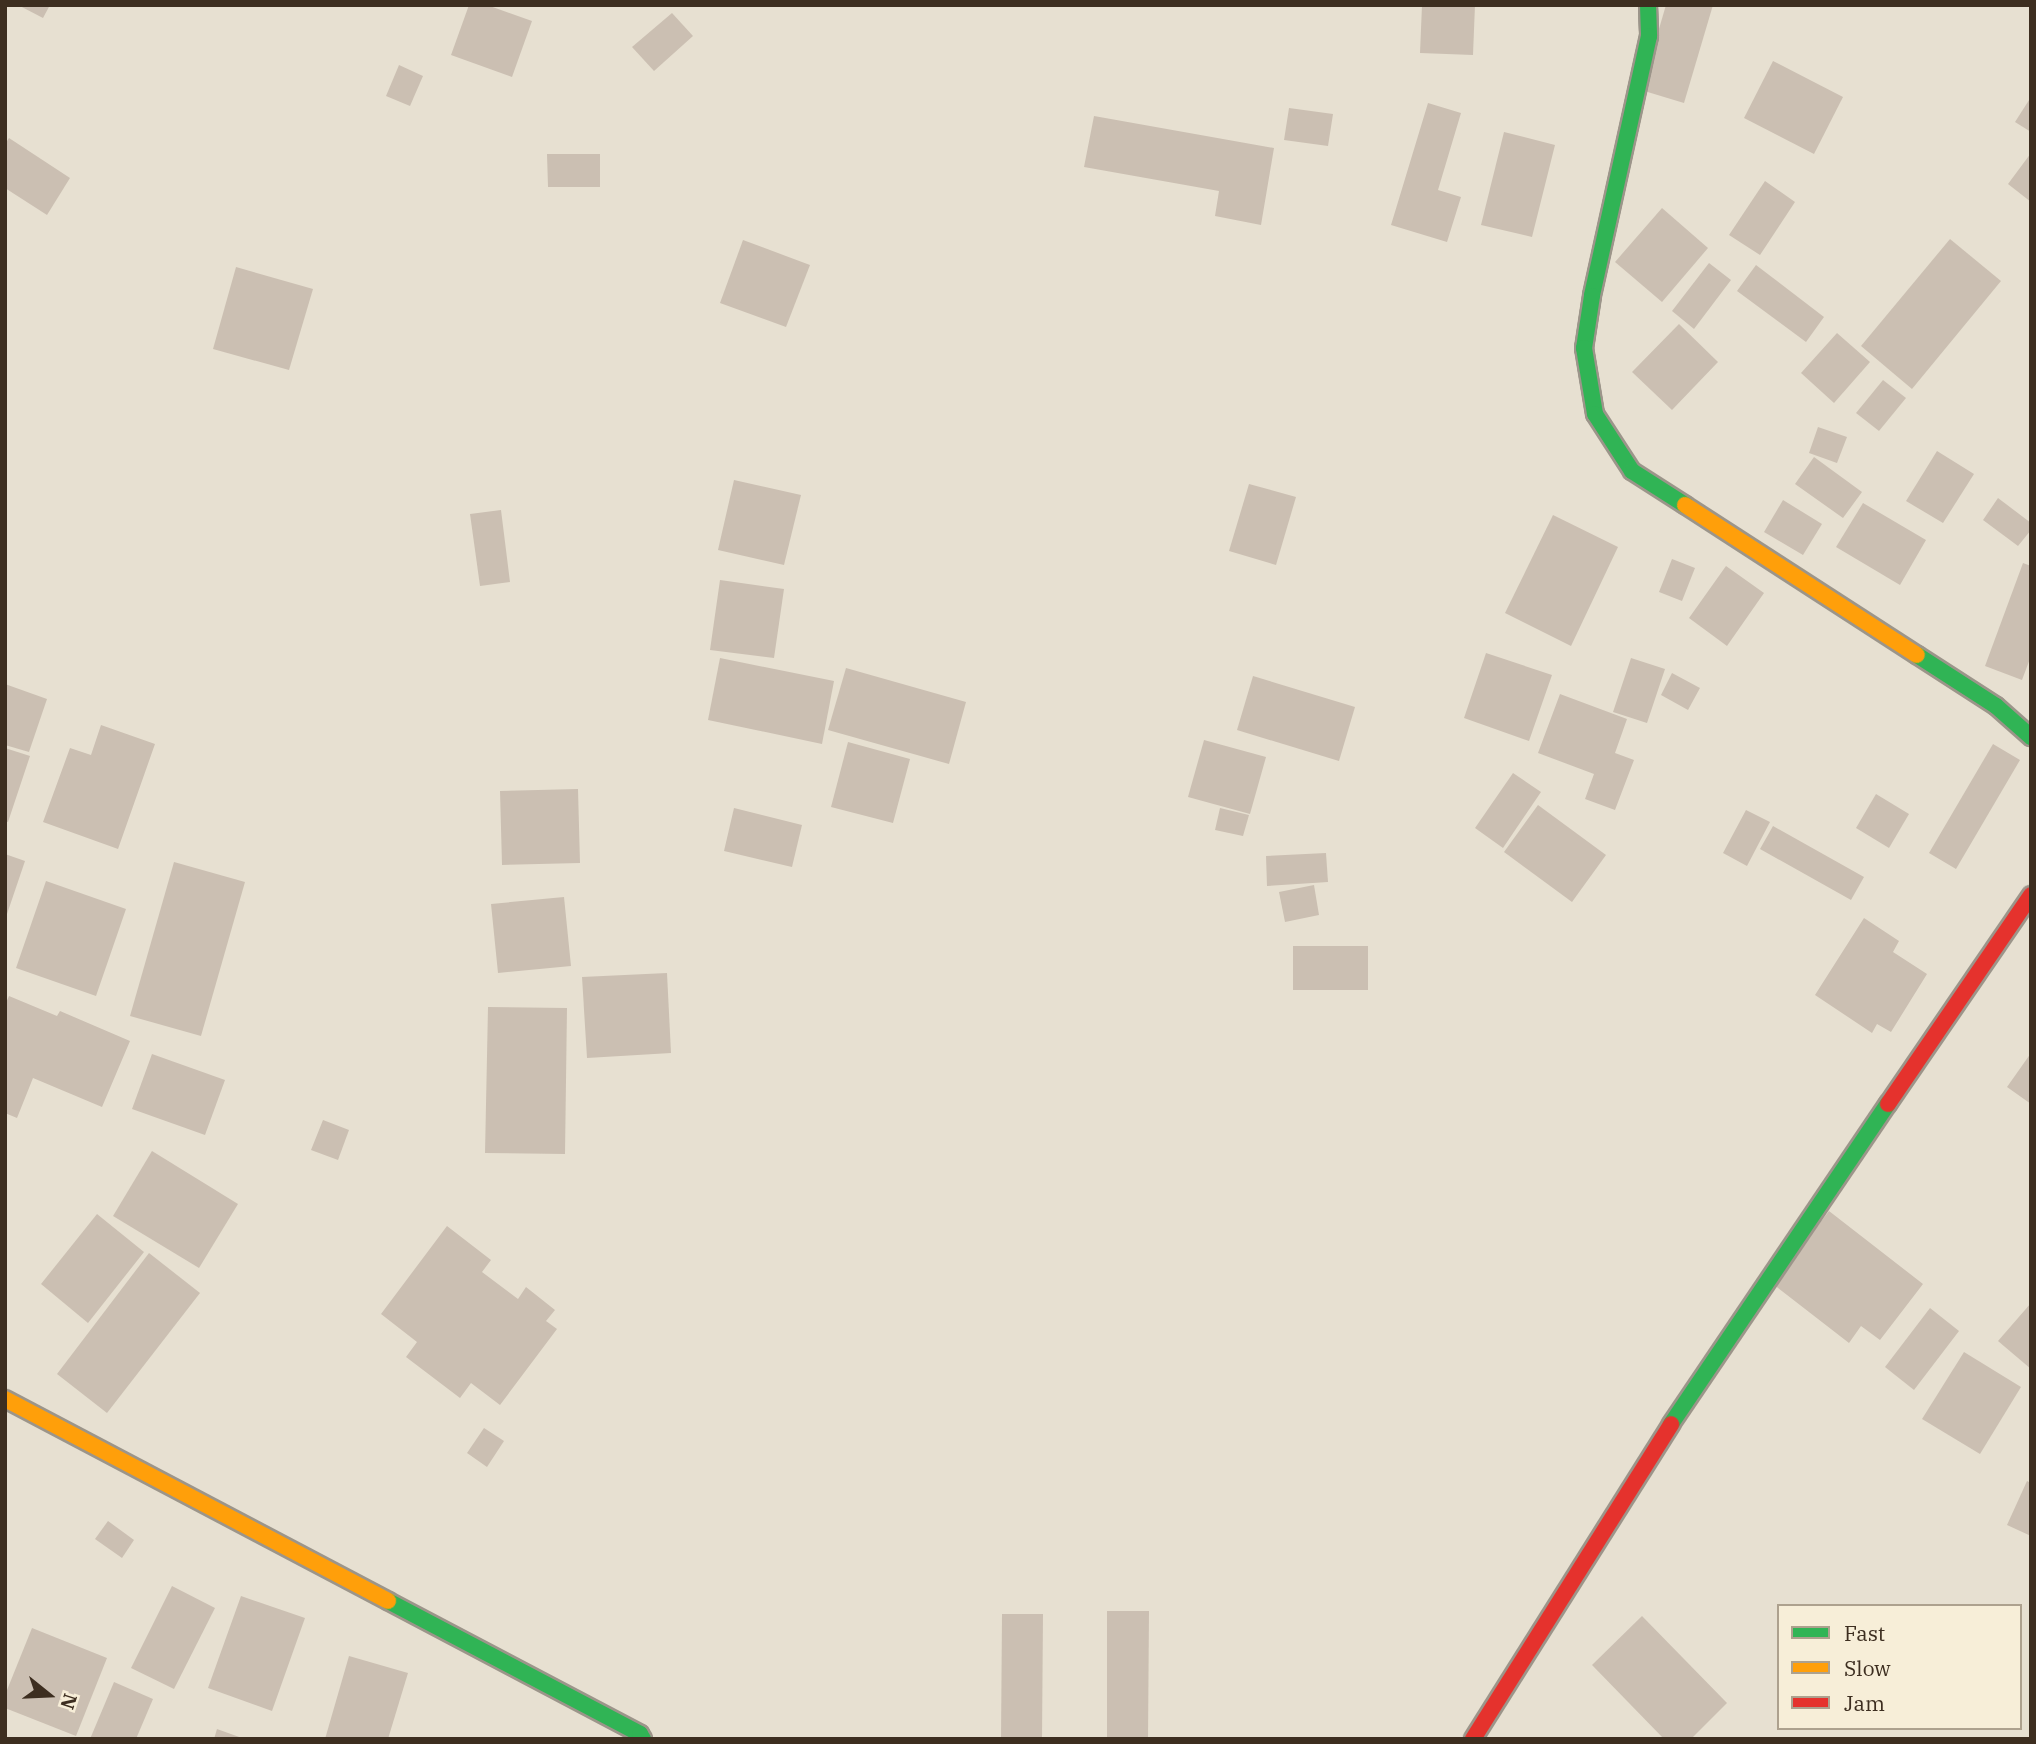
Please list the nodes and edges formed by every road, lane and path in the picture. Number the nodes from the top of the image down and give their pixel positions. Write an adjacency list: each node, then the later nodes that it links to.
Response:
1 (1648, 5): 2 (street)
2 (2031, 737)
3 (2031, 895): 6 (street)
4 (5, 1399): 5 (street)
5 (643, 1739)
6 (1473, 1739)

